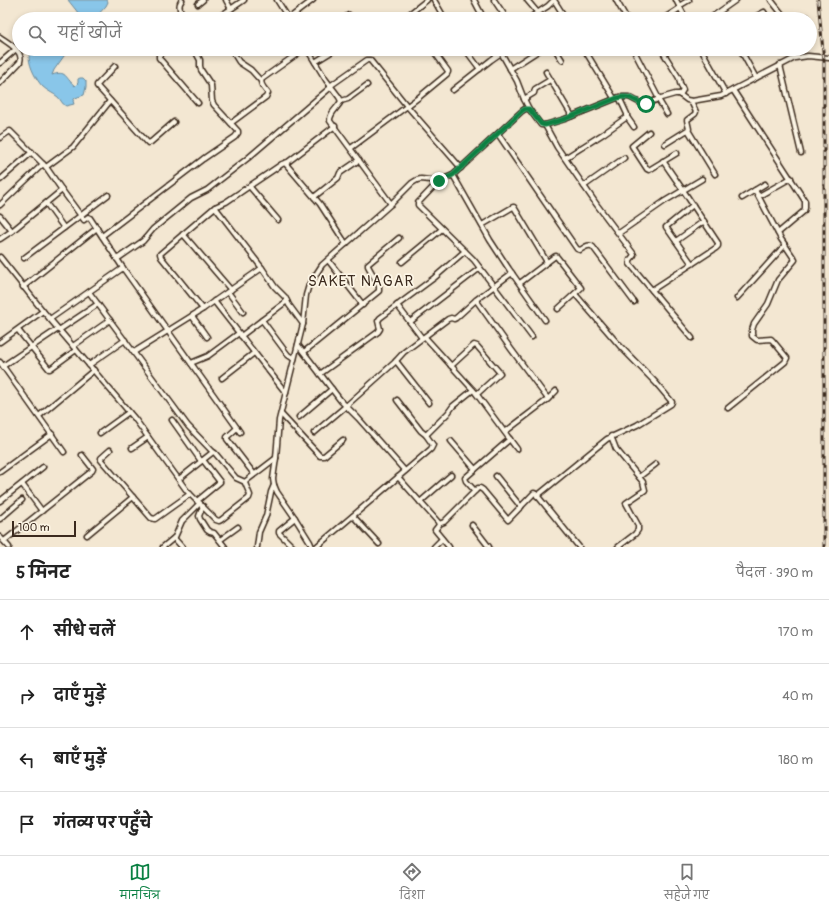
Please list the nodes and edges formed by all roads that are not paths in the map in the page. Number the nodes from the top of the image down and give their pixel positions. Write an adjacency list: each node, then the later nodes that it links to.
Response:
1 (182, 0): 23 (street)
2 (203, 0): 19 (street)
3 (226, 0): 22 (street)
4 (244, 0): 22 (street)
5 (277, 0): 25 (street)
6 (313, 0): 26 (street)
7 (418, 0): 20 (street)
8 (427, 0): 20 (street)
9 (434, 0): 28 (street)
10 (474, 0): 29 (street)
11 (494, 0): 30 (street)
12 (527, 0): 31 (street)
13 (553, 0): 32 (street); 33 (street)
14 (616, 0): 34 (street)
15 (676, 0): 21 (street)
16 (689, 0): 21 (street)
17 (736, 0): 37 (street)
18 (771, 0): 38 (street)
19 (198, 4)
20 (421, 4): 27 (street)
21 (680, 7): 35 (street); 36 (street)
22 (231, 9): 24 (street)
23 (181, 12)
24 (227, 12)
25 (284, 12)
26 (297, 12)
27 (412, 12)
28 (441, 12)
29 (480, 12)
30 (502, 12)
31 (534, 12)
32 (541, 12)
33 (561, 12)
34 (623, 12)
35 (673, 12)
36 (682, 12)
37 (720, 12)
38 (780, 12)
39 (0, 37): 40 (street)
40 (12, 46)
41 (12, 52): 63 (street)
42 (20, 56): 72 (street)
43 (159, 56): 85 (street)
44 (198, 56): 92 (street)
45 (235, 56): 71 (street)
46 (295, 56): 71 (street)
47 (311, 56): 62 (street)
48 (325, 56): 62 (street)
49 (437, 56): 86 (street)
50 (470, 56): 66 (street)
51 (495, 56): 66 (street)
52 (503, 56): 67 (street)
53 (530, 56): 67 (street)
54 (559, 56): 61 (street)
55 (589, 56): 80 (street)
56 (636, 56): 81 (street)
57 (665, 56): 78 (street)
58 (707, 56): 77 (street)
59 (744, 56): 69 (street)
60 (829, 58): 64 (street)
61 (562, 60)
62 (315, 62): 74 (street)
63 (0, 63)
64 (780, 65): 69 (street); 104 (street)
65 (115, 66): 82 (street)
66 (480, 69): 75 (street)
67 (510, 69): 79 (street)
68 (546, 72): 70 (street)
69 (756, 78): 76 (street)
70 (550, 80): 79 (street); 89 (street)
71 (261, 81): 92 (street)
72 (0, 83)
73 (367, 85): 83 (street)
74 (330, 86): 83 (street); 86 (street); 154 (street)
75 (453, 90)
76 (733, 90): 77 (street); 114 (street)
77 (726, 94): 84 (street)
78 (680, 95): 81 (street); 84 (street)
79 (524, 98): 87 (street)
80 (617, 98): 81 (street); 89 (street); 90 (street)
81 (658, 99): 88 (street)
82 (110, 101): 91 (street); 110 (street)
83 (341, 101): 94 (street)
84 (691, 101): 96 (street)
85 (198, 103)
86 (407, 106): 101 (street); 111 (street)
87 (529, 109): 93 (street); 98 (street)
88 (667, 114)
89 (572, 116): 93 (street)
90 (627, 117): 95 (street); 105 (street)
91 (174, 122)
92 (231, 123): 145 (street)
93 (545, 125): 105 (street)
94 (335, 126): 101 (street); 109 (street)
95 (634, 127)
96 (688, 130): 100 (street); 112 (street)
97 (649, 132): 108 (street)
98 (498, 134): 111 (street); 174 (street)
99 (0, 138): 102 (street)
100 (665, 144)
101 (350, 148): 107 (street)
102 (32, 152): 110 (street); 116 (street)
103 (677, 153): 108 (street)
104 (801, 153)
105 (565, 158): 119 (street)
106 (624, 158): 119 (street)
107 (359, 160): 126 (street); 129 (street)
108 (663, 161): 122 (street)
109 (285, 163): 120 (street); 126 (street)
110 (45, 166): 121 (street); 130 (street)
111 (461, 168): 113 (street)
112 (715, 174)
113 (453, 175): 117 (street); 137 (street)
114 (791, 178): 125 (street); 143 (street)
115 (702, 179): 122 (street)
116 (0, 180)
117 (439, 181): 129 (street); 140 (street)
118 (765, 184): 123 (street)
119 (584, 186): 142 (street)
120 (250, 187): 132 (street); 135 (street)
121 (62, 190): 128 (street); 134 (street)
122 (683, 190): 131 (street); 142 (street)
123 (755, 190): 125 (street); 127 (street)
124 (108, 195): 134 (street)
125 (759, 196): 143 (street)
126 (314, 197): 149 (street)
127 (742, 198)
128 (46, 203): 138 (street); 141 (street)
129 (391, 204): 149 (street)
130 (0, 205)
131 (693, 205): 136 (street); 148 (street)
132 (215, 207): 144 (street); 160 (street)
133 (0, 216): 141 (street)
134 (81, 216): 138 (street); 139 (street)
135 (278, 220)
136 (704, 221): 148 (street); 158 (street)
137 (482, 225): 157 (street); 162 (street)
138 (64, 228): 153 (street)
139 (97, 228): 145 (street); 165 (street)
140 (442, 229): 151 (street); 156 (street)
141 (12, 231): 147 (street)
142 (619, 233): 166 (street)
143 (778, 233): 150 (street)
144 (183, 234): 167 (street); 178 (street)
145 (102, 236): 154 (street)
146 (399, 238): 176 (street)
147 (0, 239)
148 (676, 241): 158 (street)
149 (346, 244): 155 (street)
150 (785, 245): 170 (street); 223 (street)
151 (465, 251): 161 (street); 177 (street)
152 (0, 257): 165 (street)
153 (24, 258)
154 (117, 259): 159 (street)
155 (328, 260): 176 (street); 188 (street)
156 (402, 262)
157 (547, 262): 163 (street); 169 (street)
158 (692, 264): 166 (street)
159 (123, 268): 168 (street); 191 (street)
160 (262, 268): 167 (street); 173 (street)
161 (480, 268): 164 (street); 187 (street)
162 (512, 273): 163 (street); 164 (street)
163 (520, 283): 186 (street)
164 (494, 286): 171 (street); 194 (street)
165 (23, 287): 180 (street)
166 (652, 290): 196 (street)
167 (229, 291): 172 (street); 181 (street)
168 (89, 292): 175 (street); 183 (street)
169 (575, 294): 179 (street); 234 (street)
170 (737, 298)
171 (476, 300): 195 (street); 219 (street)
172 (214, 301): 178 (street); 192 (street)
173 (287, 301): 185 (street); 188 (street)
174 (634, 302)
175 (98, 304): 184 (street); 189 (street)
176 (363, 305): 203 (street)
177 (397, 305): 187 (street); 212 (street)
178 (203, 309): 182 (street)
179 (558, 309)
180 (43, 311): 183 (street); 190 (street)
181 (243, 312)
182 (192, 316): 191 (street); 193 (street)
183 (50, 319): 189 (street)
184 (110, 320): 197 (street); 201 (street)
185 (262, 320): 192 (street); 205 (street)
186 (545, 320)
187 (410, 322): 195 (street)
188 (303, 324): 199 (street)
189 (59, 329): 200 (street); 201 (street)
190 (18, 330): 198 (street); 200 (street)
191 (168, 331): 202 (street); 207 (street)
192 (240, 335): 204 (street); 207 (street)
193 (207, 337)
194 (532, 337)
195 (424, 338): 206 (street); 210 (street)
196 (692, 338)
197 (125, 340): 202 (street); 209 (street)
198 (0, 342)
199 (298, 345): 203 (street); 205 (street)
200 (31, 347): 201 (street); 208 (street)
201 (74, 348): 209 (street)
202 (134, 352): 243 (street)
203 (304, 352): 212 (street)
204 (254, 353): 213 (street); 217 (street)
205 (294, 359): 217 (street)
206 (396, 361): 221 (street); 222 (street)
207 (191, 363): 252 (street)
208 (1, 364): 226 (street)
209 (89, 365): 211 (street)
210 (451, 366): 215 (street); 218 (street)
211 (94, 370): 224 (street); 226 (street)
212 (320, 374): 214 (street)
213 (222, 378)
214 (332, 389): 222 (street); 227 (street)
215 (473, 390): 218 (street); 233 (street)
216 (556, 391): 219 (street)
217 (286, 393): 225 (street)
218 (477, 394): 229 (street)
219 (548, 399): 229 (street)
220 (397, 400): 233 (street)
221 (429, 403)
222 (346, 406): 231 (street); 250 (street)
223 (728, 408)
224 (129, 412): 230 (street); 235 (street)
225 (281, 414): 237 (street); 245 (street)
226 (39, 416): 232 (street)
227 (299, 417)
228 (172, 420): 246 (street)
229 (505, 432): 236 (street)
230 (100, 433)
231 (314, 433)
232 (52, 434): 242 (street); 251 (street)
233 (426, 435): 250 (street)
234 (611, 436): 256 (street); 263 (street)
235 (148, 437): 239 (street); 257 (street)
236 (510, 439): 240 (street); 249 (street)
237 (343, 440)
238 (451, 441): 249 (street)
239 (132, 448)
240 (517, 449)
241 (110, 450): 264 (street)
242 (64, 452)
243 (213, 452): 246 (street); 258 (street)
244 (82, 455): 270 (street)
245 (276, 458): 252 (street); 260 (street)
246 (202, 460): 257 (street); 268 (street)
247 (656, 464): 256 (street)
248 (43, 466): 259 (street)
249 (475, 469): 261 (street)
250 (405, 471): 255 (street)
251 (0, 472)
252 (254, 474): 258 (street)
253 (451, 475): 267 (street)
254 (496, 476): 269 (street)
255 (398, 477): 267 (street); 271 (street)
256 (639, 477): 296 (street)
257 (179, 479): 262 (street)
258 (245, 482): 268 (street)
259 (22, 484): 266 (street); 270 (street)
260 (274, 485): 272 (street); 288 (street)
261 (475, 491): 269 (street); 274 (street)
262 (190, 494): 264 (street); 268 (street)
263 (537, 496): 269 (street); 295 (street)
264 (133, 497): 277 (street)
265 (22, 500): 273 (street)
266 (0, 501)
267 (420, 502): 274 (street)
268 (200, 504): 279 (street); 281 (street)
269 (521, 507)
270 (42, 511): 282 (street)
271 (353, 516): 283 (street); 291 (street)
272 (295, 518): 289 (street); 290 (street)
273 (0, 519)
274 (439, 524): 280 (street)
275 (472, 525): 294 (street)
276 (238, 527): 281 (street)
277 (87, 535)
278 (0, 537): 282 (street)
279 (174, 538): 285 (street); 286 (street)
280 (442, 539): 292 (street); 293 (street)
281 (220, 540): 287 (street)
282 (4, 541): 284 (street)
283 (379, 544)
284 (9, 547)
285 (163, 547)
286 (182, 547)
287 (225, 547)
288 (257, 547)
289 (293, 547)
290 (312, 547)
291 (316, 547)
292 (434, 547)
293 (449, 547)
294 (489, 547)
295 (579, 547)
296 (618, 547)

